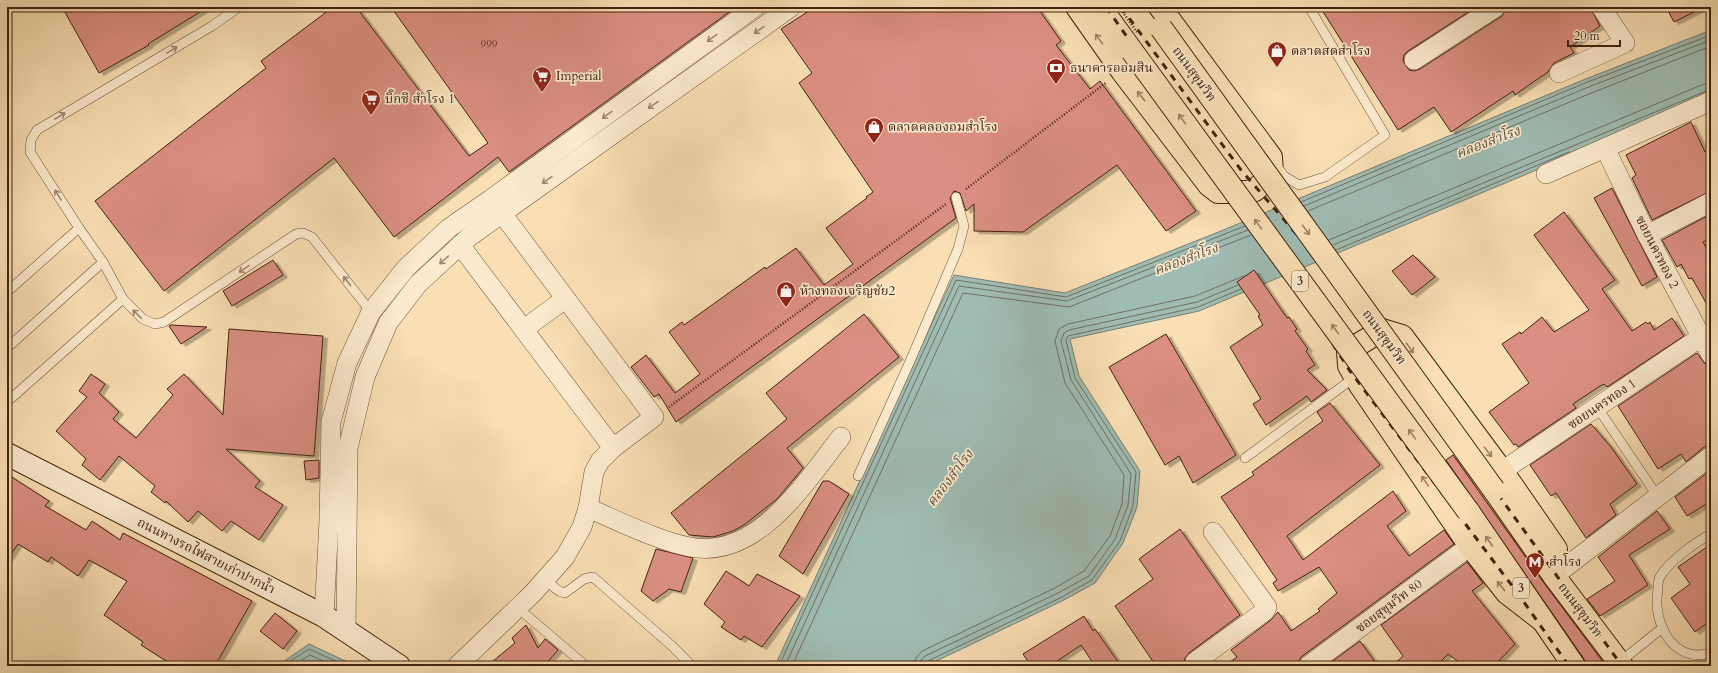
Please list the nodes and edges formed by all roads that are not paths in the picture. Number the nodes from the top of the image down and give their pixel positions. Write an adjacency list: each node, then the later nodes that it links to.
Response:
1 (239, 7): 20 (lane, one-way to 1)
2 (755, 7): 19 (street, one-way to 19)
3 (791, 7): 19 (street, one-way to 19)
4 (1077, 7): 15 (highway, one-way to 4)
5 (1100, 7): 53 (highway, 3, one-way to 5, bridge)
6 (1146, 7): 10 (highway, ถนนสุขุมวิท)
7 (1309, 7): 15 (lane)
8 (1496, 7): 11 (street)
9 (1601, 7): 12 (street)
10 (1160, 17): 15 (highway); 43 (highway, ถนนสุขุมวิท, one-way to 43, bridge)
11 (1414, 60)
12 (1559, 73)
13 (1711, 101): 14 (street)
14 (1605, 148): 16 (street); 21 (street, ซอยนครทอง 2)
15 (1271, 157)
16 (1546, 174)
17 (956, 196): 42 (lane)
18 (1711, 202): 21 (street)
19 (496, 206): 22 (street); 26 (street); 27 (street)
20 (78, 228): 23 (lane); 24 (lane)
21 (1647, 235): 30 (street, ซอยนครทอง 2)
22 (460, 245): 28 (street, one-way to 28); 29 (street)
23 (103, 262): 25 (lane); 31 (lane)
24 (7, 292)
25 (122, 299): 27 (lane, one-way to 25); 34 (lane)
26 (565, 299): 29 (street); 37 (street)
27 (371, 312): 28 (street); 41 (street)
28 (388, 323): 41 (street)
29 (524, 329): 37 (street)
30 (1702, 337): 32 (street, ซอยนครทอง 2); 35 (street, ซอยนครทอง 1)
31 (7, 348)
32 (1711, 355)
33 (1356, 377): 40 (lane); 43 (highway, one-way to 43); 48 (highway, one-way to 33)
34 (7, 402)
35 (1597, 407): 43 (street, ซอยนครทอง 1); 44 (lane)
36 (841, 437): 45 (street)
37 (613, 448): 45 (street)
38 (7, 454): 52 (main road, ถนนทางรถไฟสายเก่าปากน้ำ)
39 (1711, 456): 44 (street)
40 (1245, 458)
41 (339, 459): 52 (street); 55 (street)
42 (858, 476)
43 (1498, 480): 49 (highway, ถนนสุขุมวิท)
44 (1658, 497): 49 (street)
45 (588, 508): 50 (street)
46 (1213, 532): 62 (street)
47 (1711, 534): 54 (lane)
48 (1470, 546): 53 (highway, one-way to 48); 63 (street, ซอยสุขุมวิท 80)
49 (1554, 576): 57 (highway, ถนนสุขุมวิท)
50 (546, 579): 51 (street); 61 (lane)
51 (518, 608): 59 (street); 60 (lane)
52 (324, 616): 55 (main road, ถนนทางรถไฟสายเก่าปากน้ำ)
53 (1542, 620): 64 (highway, 3)
54 (1661, 629): 56 (lane); 57 (lane)
55 (346, 631): 58 (main road, ถนนทางรถไฟสายเก่าปากน้ำ)
56 (1711, 653)
57 (1621, 664)
58 (399, 666)
59 (457, 666)
60 (586, 666)
61 (692, 666)
62 (1196, 666)
63 (1308, 666)
64 (1574, 666)

